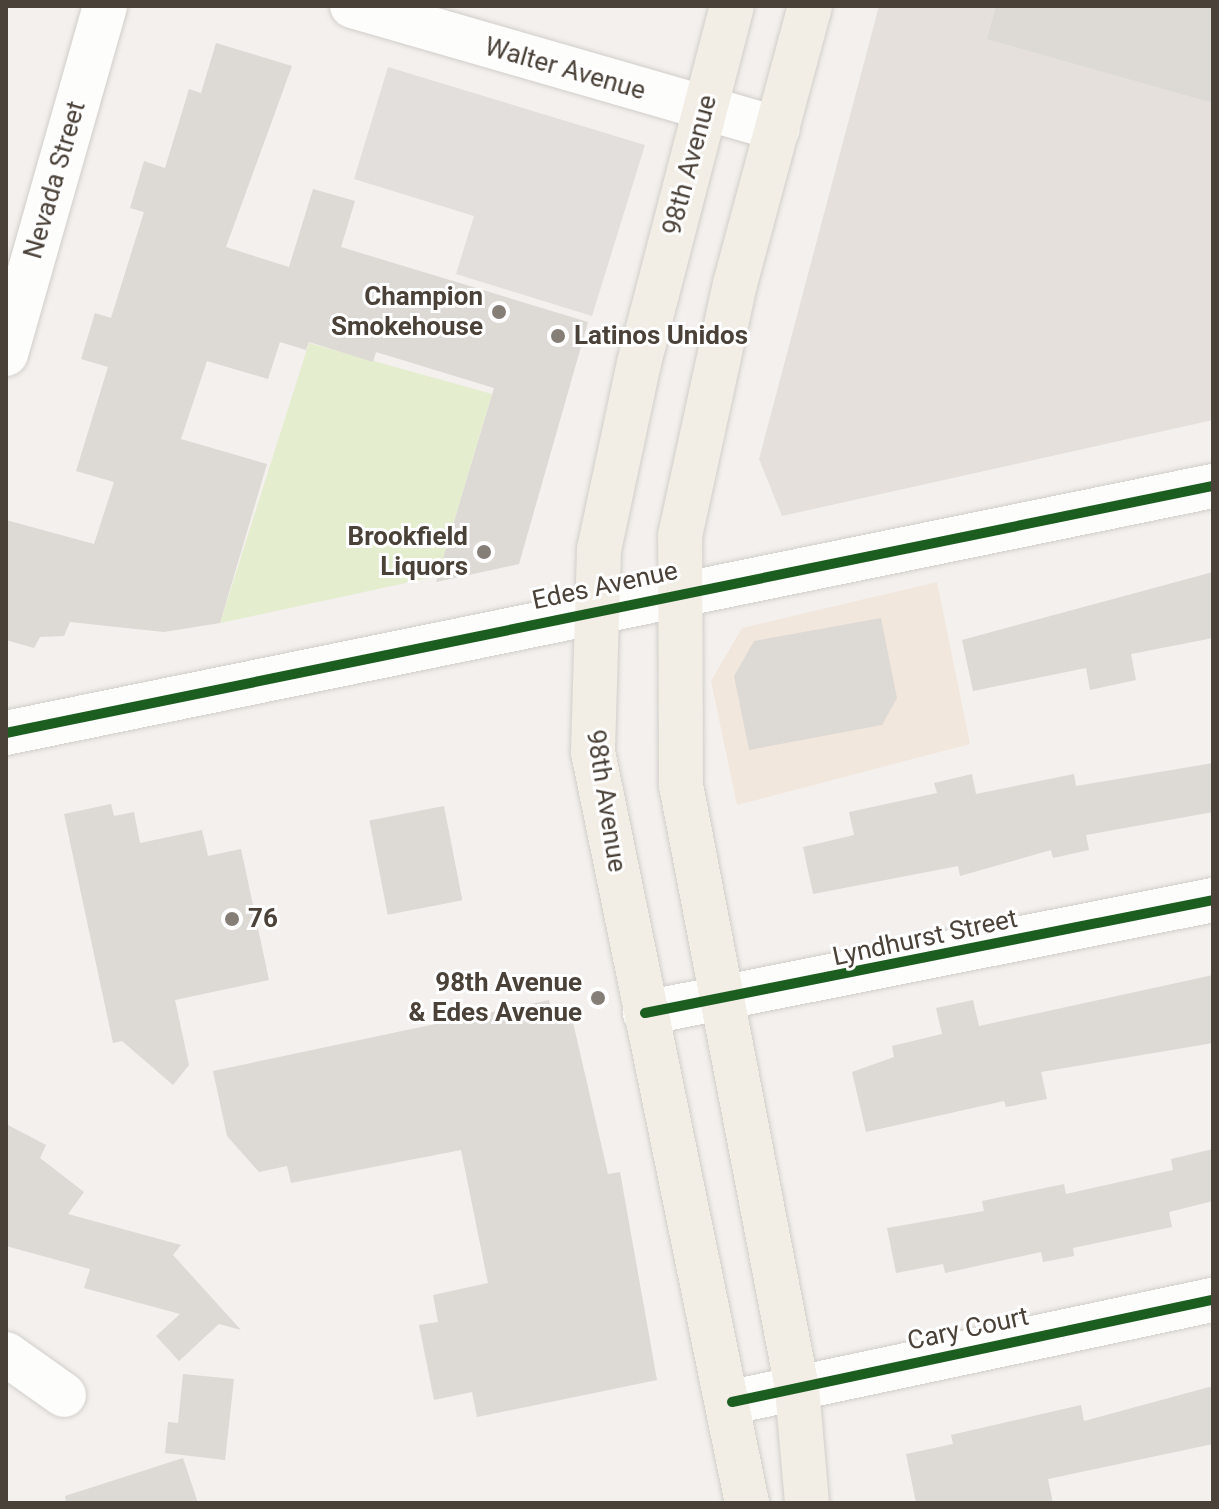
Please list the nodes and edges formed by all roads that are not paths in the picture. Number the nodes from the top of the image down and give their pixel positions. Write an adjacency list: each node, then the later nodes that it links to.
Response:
1 (105, 6): 7 (street, Nevada Street)
2 (352, 6): 5 (street, Walter Avenue)
3 (732, 6): 5 (main road, 98th Avenue)
4 (810, 6): 6 (main road)
5 (704, 110): 6 (street, Walter Avenue); 10 (main road, 98th Avenue)
6 (778, 129): 9 (main road)
7 (6, 354)
8 (1213, 486): 9 (street, Edes Avenue)
9 (681, 592): 10 (street, Edes Avenue); 13 (main road)
10 (594, 611): 11 (street, Edes Avenue); 14 (main road, 98th Avenue)
11 (6, 733)
12 (1213, 900): 13 (street, Lyndhurst Street)
13 (720, 1002): 14 (street, Lyndhurst Street); 17 (main road)
14 (645, 1013): 19 (main road, 98th Avenue)
15 (1213, 1300): 17 (street, Cary Court)
16 (6, 1354): 18 (street)
17 (797, 1388): 19 (street, Cary Court); 21 (main road)
18 (64, 1395)
19 (732, 1402): 20 (main road, 98th Avenue)
20 (747, 1503)
21 (807, 1503)

